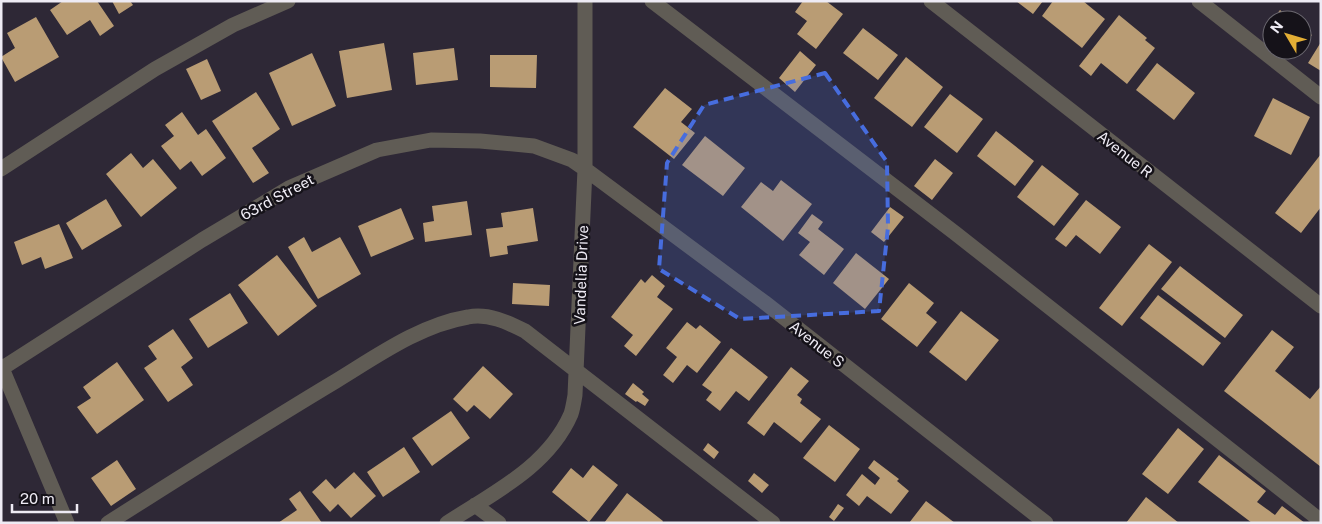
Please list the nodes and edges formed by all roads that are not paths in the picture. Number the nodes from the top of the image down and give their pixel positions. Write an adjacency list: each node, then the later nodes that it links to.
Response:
1 (288, 1): 7 (street)
2 (585, 1): 8 (street, Vandelia Drive)
3 (652, 1): 13 (street)
4 (931, 1): 9 (street, Avenue R)
5 (1199, 1): 6 (street)
6 (1321, 97)
7 (1, 169)
8 (585, 169): 10 (street, 63rd Street); 11 (street, Vandelia Drive); 19 (street, Avenue S)
9 (1321, 306)
10 (2, 368): 14 (street)
11 (576, 369): 12 (street, Vandelia Drive); 15 (street); 18 (street)
12 (475, 505): 16 (street, Vandelia Drive); 17 (street)
13 (1321, 521)
14 (66, 523)
15 (108, 523)
16 (447, 523)
17 (498, 523)
18 (773, 523)
19 (1046, 523)

